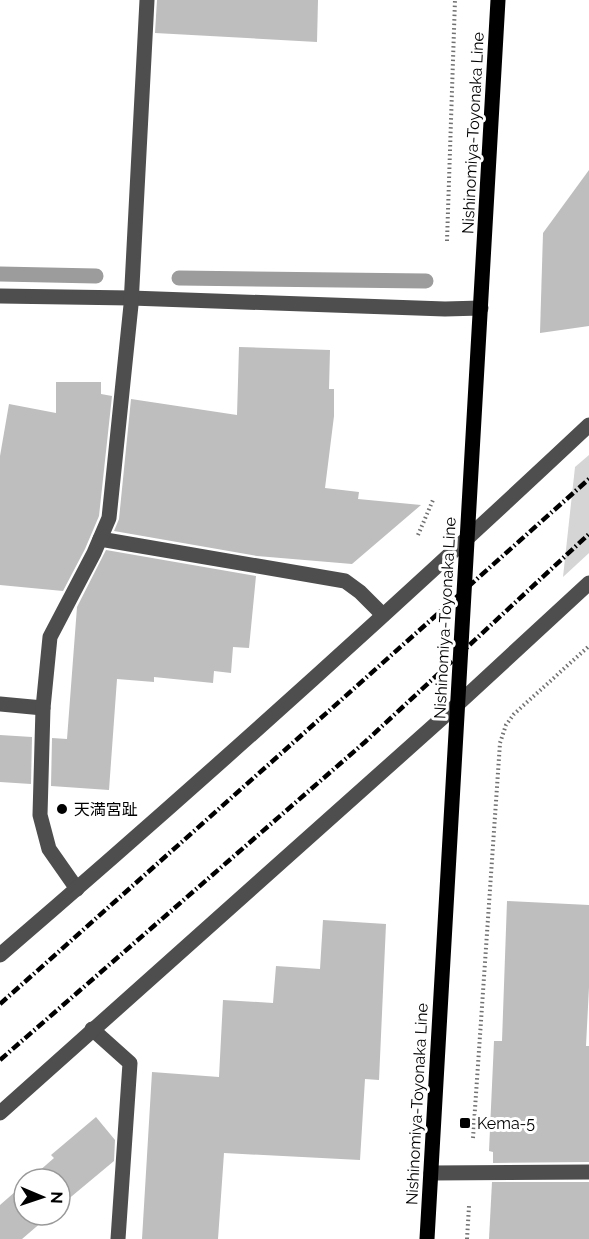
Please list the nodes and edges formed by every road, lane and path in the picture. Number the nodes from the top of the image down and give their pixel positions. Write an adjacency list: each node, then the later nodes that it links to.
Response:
1 (147, 0): 4 (street)
2 (498, 0): 5 (main road, Nishinomiya-Toyonaka Line)
3 (0, 296): 4 (street)
4 (131, 298): 5 (street); 8 (street)
5 (481, 308): 7 (main road, Nishinomiya-Toyonaka Line)
6 (589, 425): 7 (street)
7 (468, 538): 10 (street); 13 (main road, Nishinomiya-Toyonaka Line)
8 (100, 539): 10 (street); 14 (street)
9 (589, 583): 13 (street)
10 (383, 615): 15 (street)
11 (589, 646): 21 (path)
12 (0, 704): 14 (street)
13 (458, 704): 17 (street); 20 (main road, Nishinomiya-Toyonaka Line)
14 (43, 708): 15 (street)
15 (77, 890): 16 (street)
16 (0, 955)
17 (92, 1029): 18 (street); 22 (street)
18 (0, 1113)
19 (589, 1172): 21 (street)
20 (431, 1173): 21 (street); 23 (main road, Nishinomiya-Toyonaka Line)
21 (471, 1173): 24 (path)
22 (118, 1239)
23 (427, 1239)
24 (467, 1239)

